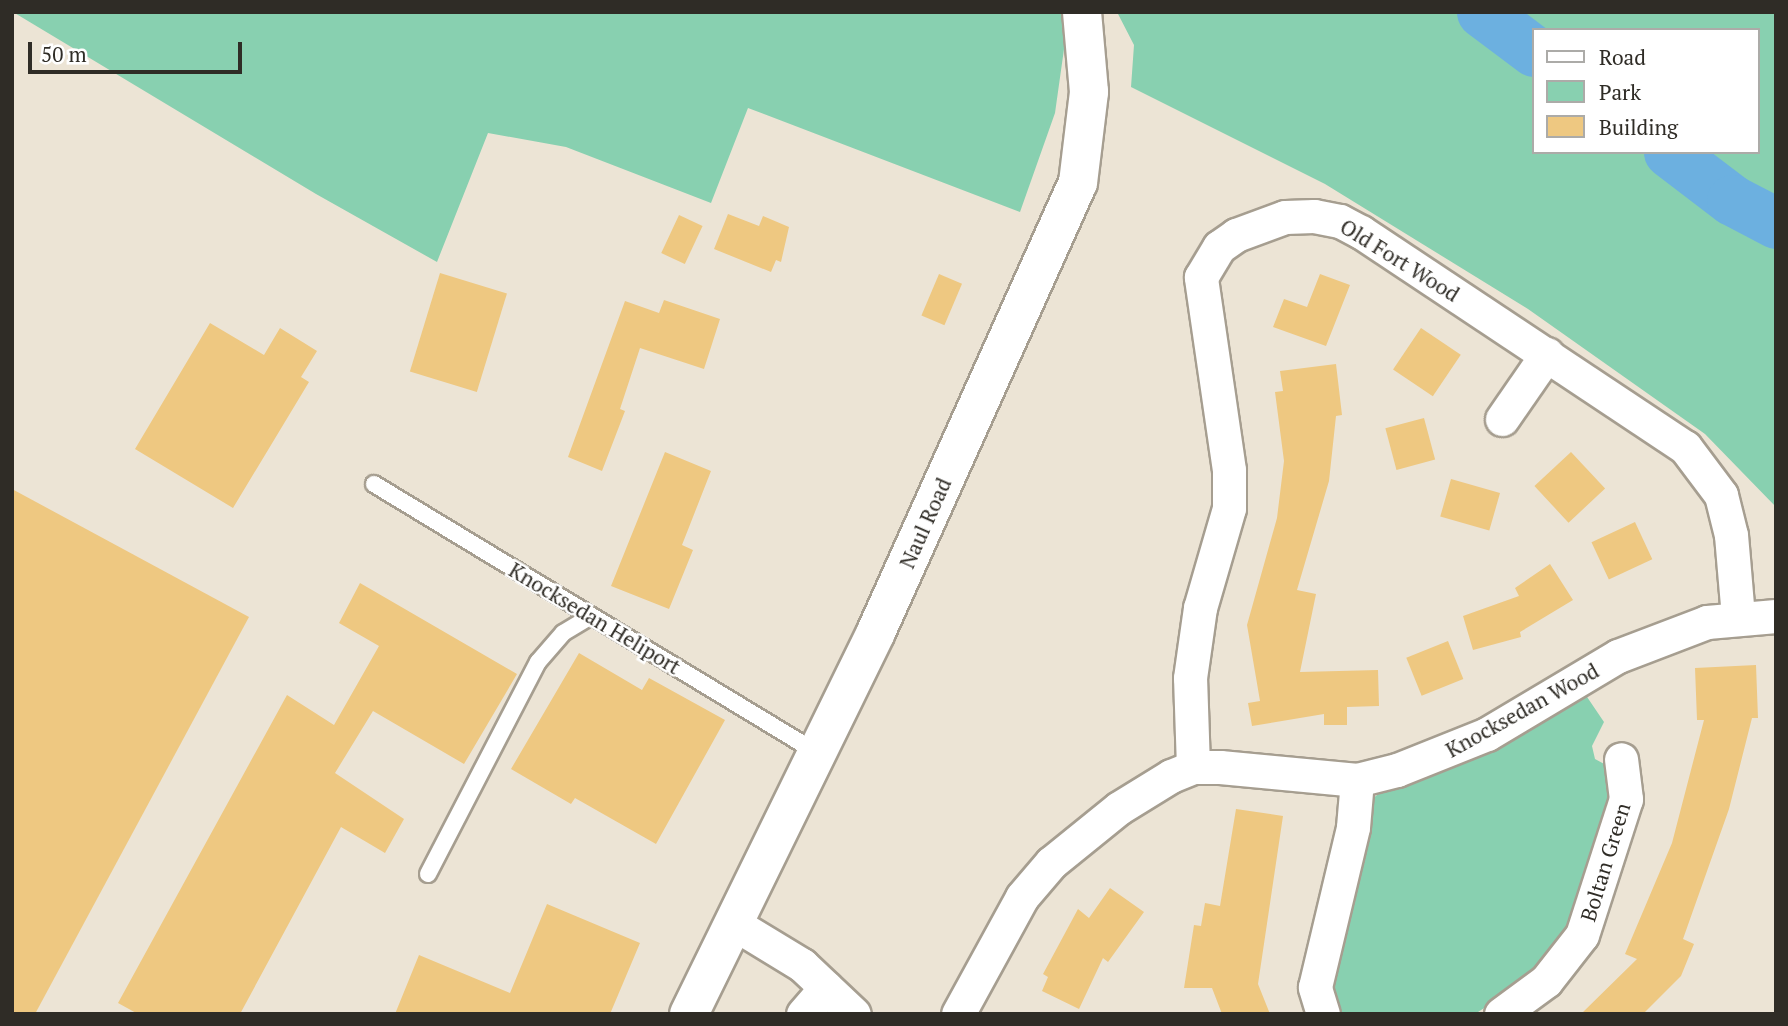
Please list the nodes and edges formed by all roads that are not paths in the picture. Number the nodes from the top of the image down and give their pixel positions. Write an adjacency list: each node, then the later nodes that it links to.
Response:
1 (1082, 12): 8 (main road, Naul Road)
2 (1547, 354): 3 (street); 6 (street, Old Fort Wood); 10 (street, Old Fort Wood)
3 (1502, 419)
4 (374, 484): 5 (lane, Knocksedan Heliport)
5 (591, 616): 8 (lane, Knocksedan Heliport); 12 (lane)
6 (1738, 616): 7 (street, Knocksedan Wood); 11 (street, Knocksedan Wood)
7 (1776, 616)
8 (816, 752): 13 (main road, Naul Road)
9 (1622, 759): 20 (street, Boltan Green)
10 (1193, 767): 11 (street, Knocksedan Wood); 18 (street)
11 (1357, 780): 19 (street)
12 (428, 874)
13 (733, 923): 14 (street); 15 (main road, Naul Road)
14 (826, 988): 16 (street); 17 (street)
15 (690, 1014)
16 (803, 1014)
17 (854, 1014)
18 (958, 1014)
19 (1323, 1014)
20 (1501, 1014)

